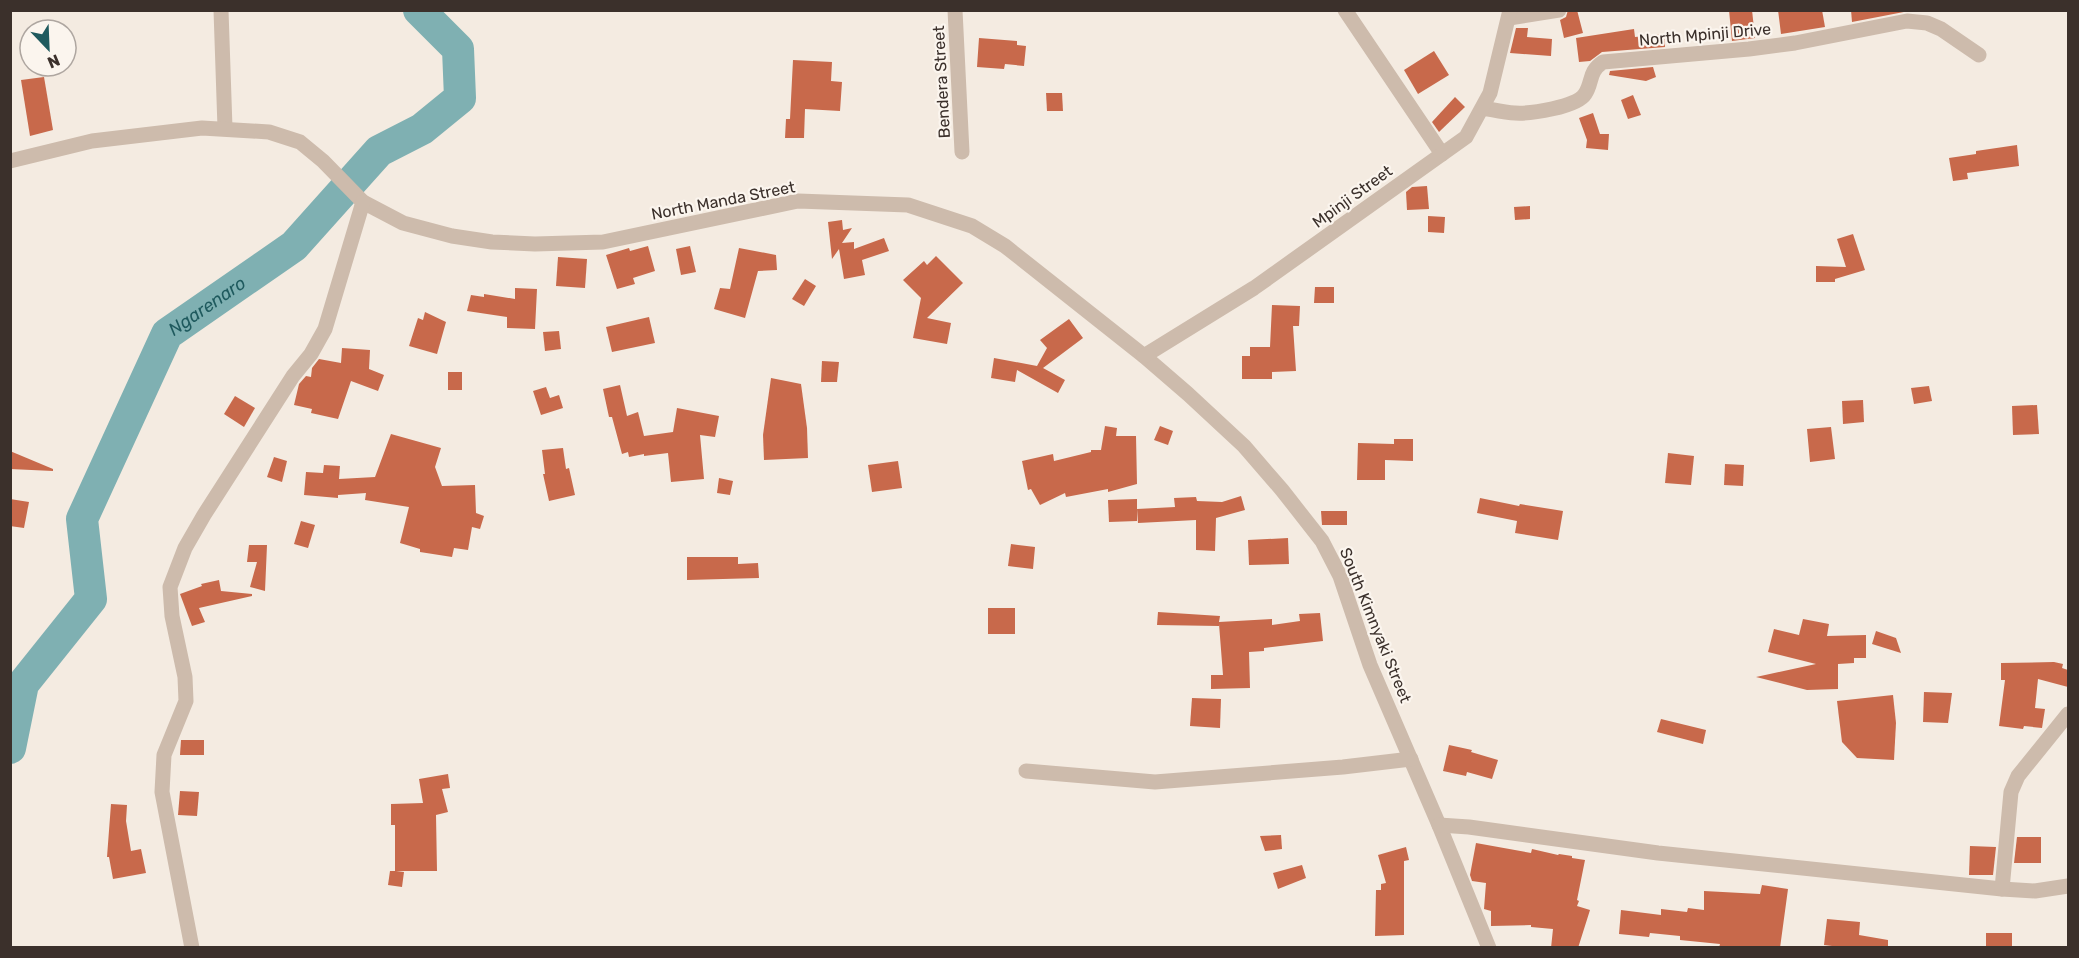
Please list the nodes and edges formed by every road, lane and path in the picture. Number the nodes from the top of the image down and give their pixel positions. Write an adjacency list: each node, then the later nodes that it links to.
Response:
1 (221, 10): 8 (street)
2 (956, 10): 9 (street, Bendera Street)
3 (1345, 10): 10 (street)
4 (1559, 10): 5 (street)
5 (1510, 14): 7 (street, Mpinji Street)
6 (1979, 55): 7 (street, North Mpinji Drive)
7 (1483, 108): 10 (street, Mpinji Street)
8 (225, 128): 11 (street); 12 (street, North Manda Street)
9 (962, 152)
10 (1442, 154): 14 (street, Mpinji Street)
11 (10, 161)
12 (363, 202): 13 (street, North Manda Street); 21 (street)
13 (1127, 343): 14 (street, South Kimnyaki Street)
14 (1144, 356): 16 (street, South Kimnyaki Street)
15 (2068, 714): 20 (street)
16 (1411, 759): 17 (street); 18 (street, South Kimnyaki Street)
17 (1026, 771)
18 (1439, 825): 20 (street); 22 (street, South Kimnyaki Street)
19 (2068, 886): 20 (street)
20 (2001, 889)
21 (192, 948)
22 (1489, 948)

